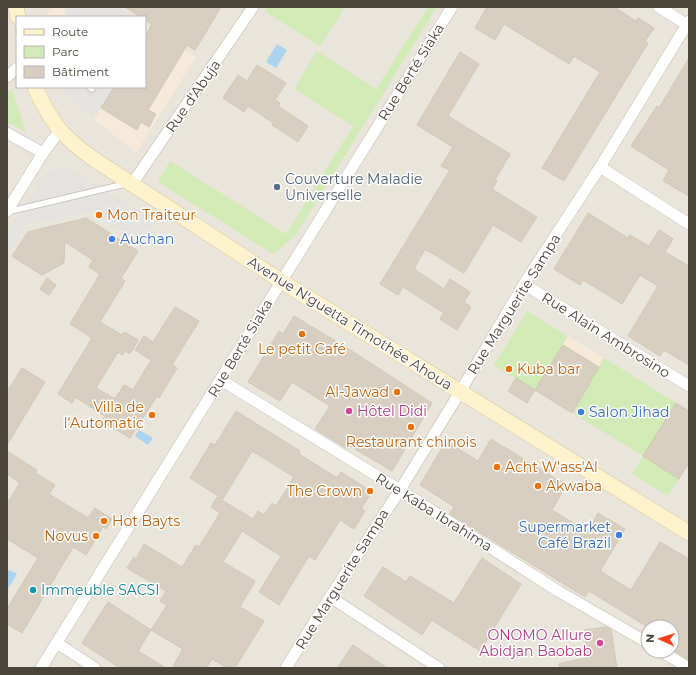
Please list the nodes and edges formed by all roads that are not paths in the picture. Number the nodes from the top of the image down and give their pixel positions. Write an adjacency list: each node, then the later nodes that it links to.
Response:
1 (253, 7): 12 (street, Rue d'Abuja)
2 (452, 7): 15 (street, Rue Berté Siaka)
3 (659, 7): 4 (street)
4 (688, 24): 11 (street, Rue Marguerite Sampa)
5 (16, 69): 6 (street)
6 (7, 77)
7 (36, 88): 8 (street, Avenue N'guetta Timothée Ahoua)
8 (60, 130): 10 (street); 12 (street, Avenue N'guetta Timothée Ahoua)
9 (7, 133): 10 (street)
10 (43, 153): 13 (street)
11 (600, 167): 14 (street); 16 (street, Rue Marguerite Sampa)
12 (130, 184): 13 (lane); 15 (street, Avenue N'guetta Timothée Ahoua)
13 (7, 211)
14 (689, 224)
15 (281, 281): 17 (street, Rue Berté Siaka); 19 (street, Avenue N'guetta Timothée Ahoua)
16 (524, 284): 18 (street, Rue Alain Ambrosino); 19 (street, Rue Marguerite Sampa)
17 (221, 380): 20 (street, Rue Kaba Ibrahima); 24 (street, Rue Berté Siaka)
18 (689, 386)
19 (460, 392): 20 (street, Rue Marguerite Sampa); 21 (street, Avenue N'guetta Timothée Ahoua)
20 (400, 490): 22 (street, Rue Marguerite Sampa); 23 (street, Rue Kaba Ibrahima)
21 (689, 533)
22 (330, 597): 28 (street, Rue Marguerite Sampa); 29 (street)
23 (640, 638)
24 (57, 643): 26 (street, Rue Berté Siaka); 27 (street)
25 (674, 659): 30 (street)
26 (41, 668)
27 (95, 668)
28 (286, 668)
29 (439, 668)
30 (689, 668)

